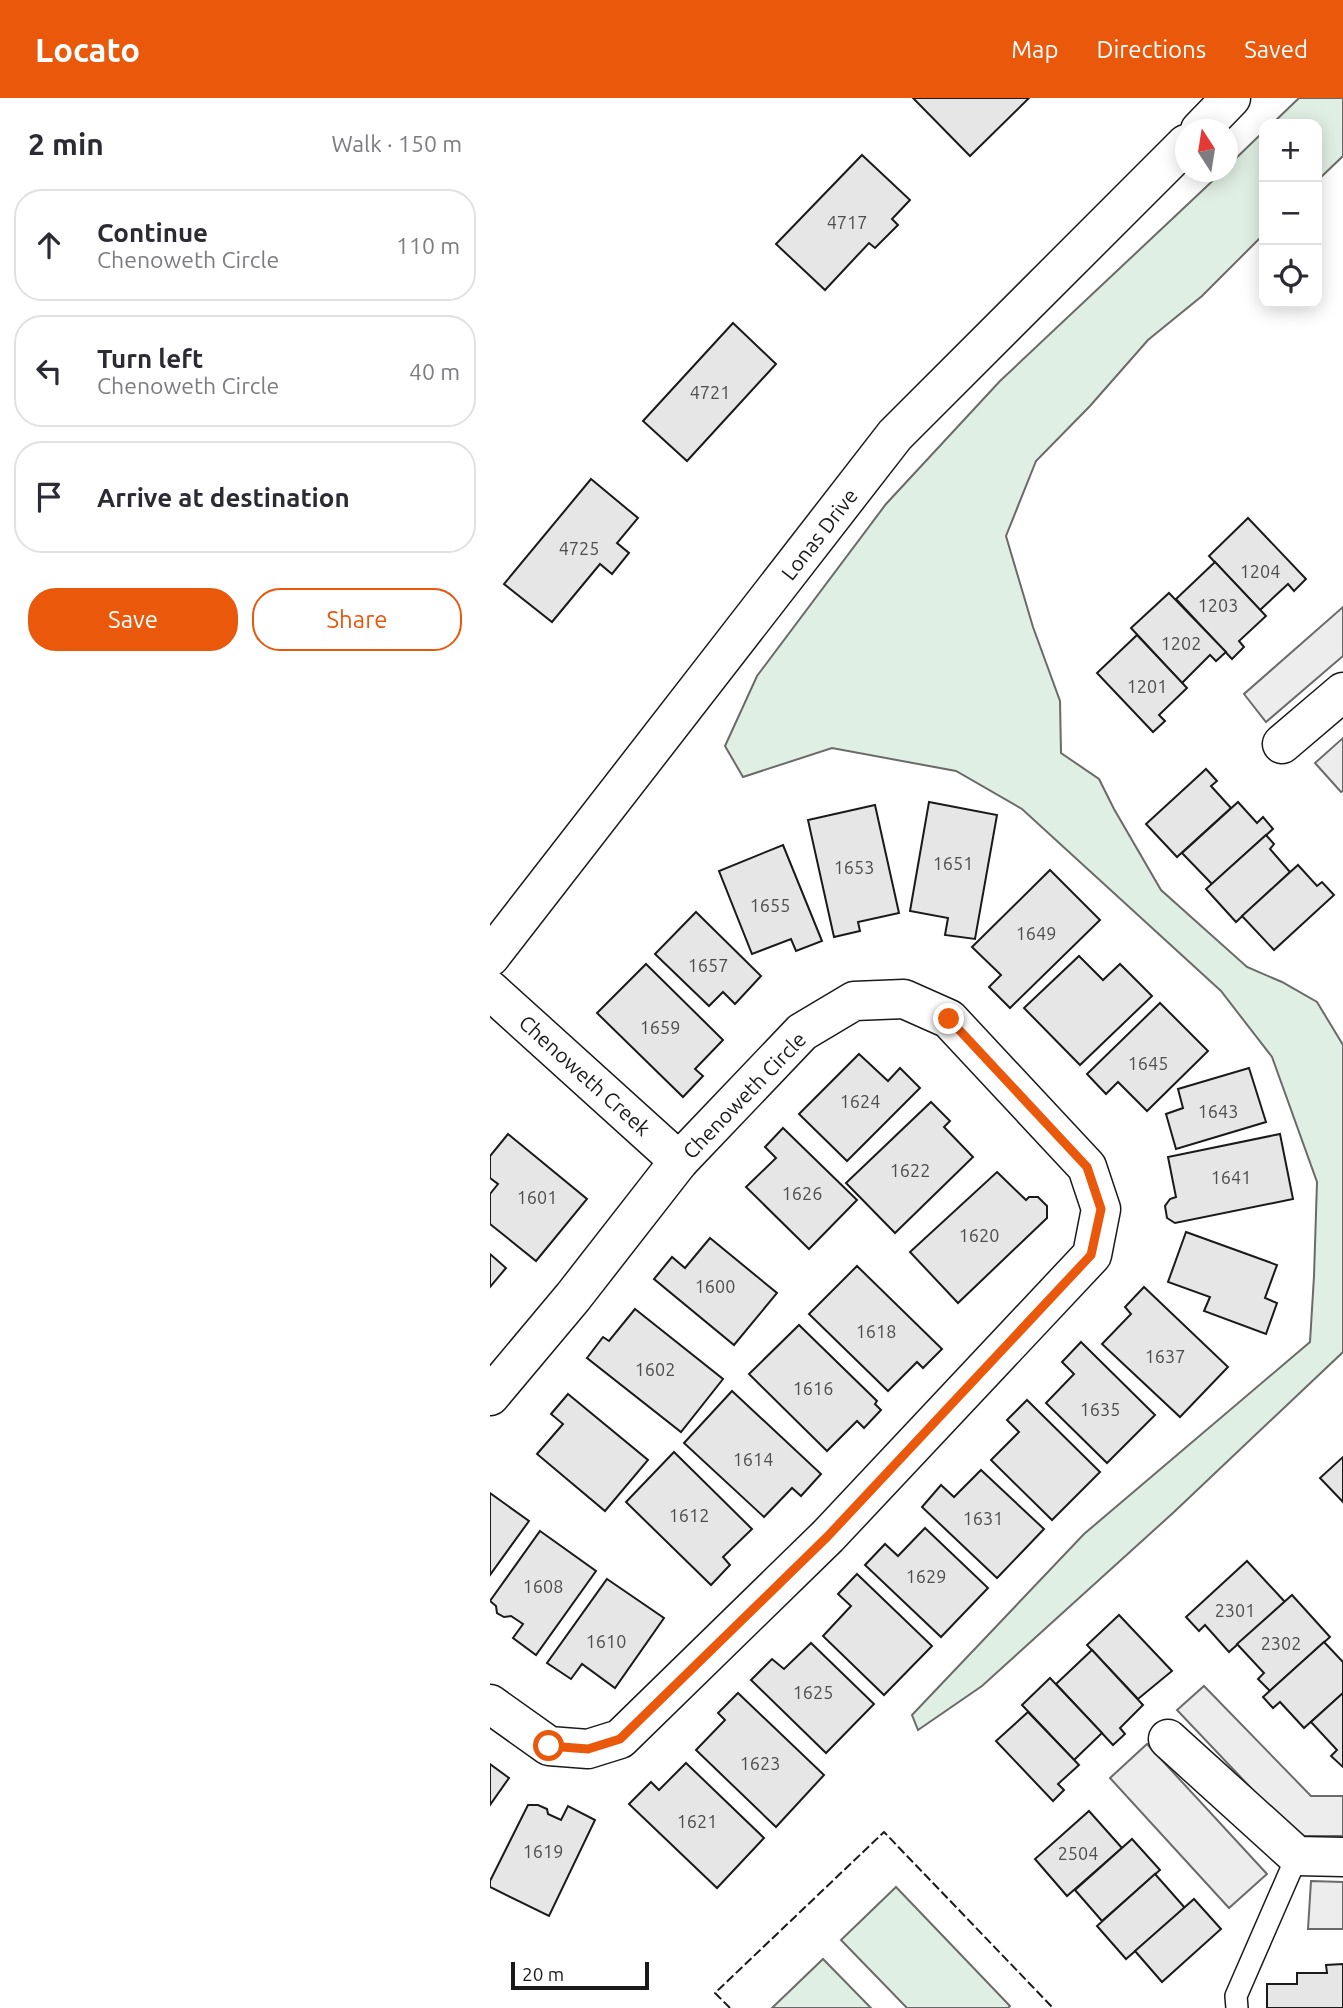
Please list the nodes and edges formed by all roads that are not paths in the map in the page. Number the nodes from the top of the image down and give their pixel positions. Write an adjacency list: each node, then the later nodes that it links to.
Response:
1 (1231, 98): 2 (street)
2 (1211, 119)
3 (1175, 154): 6 (street, Lonas Drive)
4 (1343, 692): 5 (street)
5 (1282, 744)
6 (490, 957)
7 (490, 990): 8 (street, Chenoweth Creek)
8 (680, 1161): 9 (street, Chenoweth Circle); 10 (street, Chenoweth Circle)
9 (490, 1396)
10 (490, 1704)
11 (1168, 1739): 12 (street)
12 (1297, 1856): 13 (street); 14 (lane)
13 (1343, 1857)
14 (1237, 2008)

